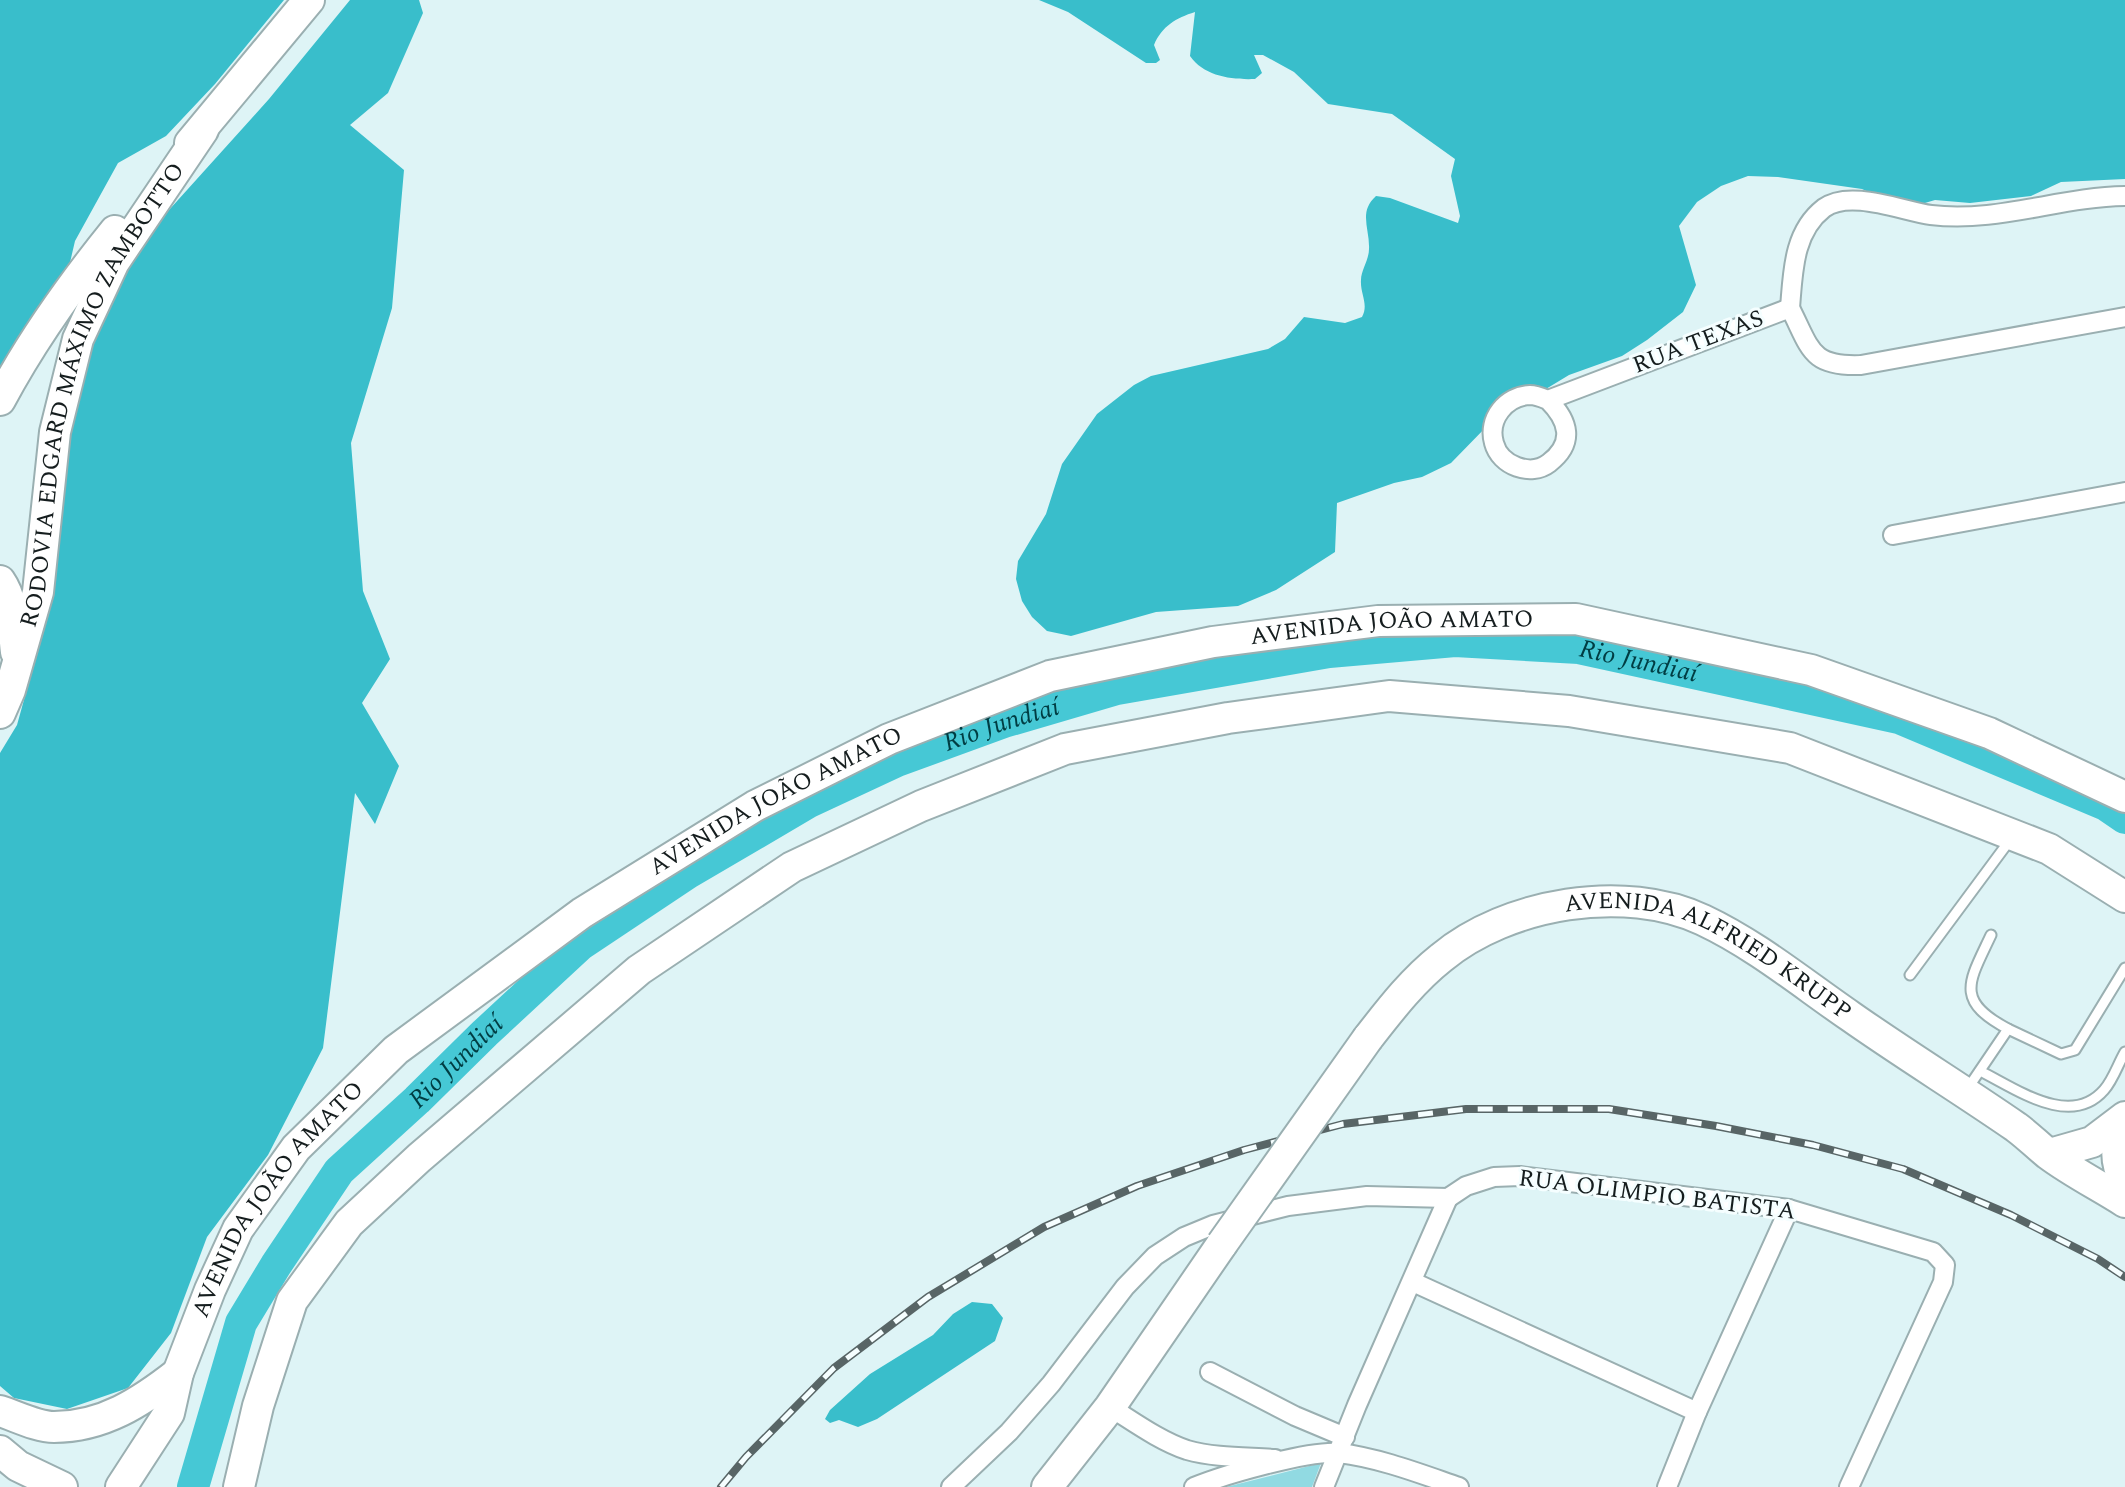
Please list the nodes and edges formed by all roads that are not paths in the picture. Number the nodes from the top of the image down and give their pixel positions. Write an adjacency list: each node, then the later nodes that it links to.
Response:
1 (309, 0): 2 (main road, RODOVIA EDGARD MÁXIMO ZAMBOTTO)
2 (203, 130): 6 (main road, RODOVIA EDGARD MÁXIMO ZAMBOTTO); 11 (main road, RODOVIA EDGARD MÁXIMO ZAMBOTTO)
3 (2125, 196): 4 (street)
4 (1790, 308): 5 (street, RUA TEXAS); 7 (street, RUA TEXAS)
5 (2125, 317)
6 (0, 400)
7 (1548, 400): 7 (street, RUA TEXAS)
8 (2125, 492): 9 (street)
9 (1893, 535)
10 (0, 581): 11 (main road)
11 (17, 666): 12 (main road, RODOVIA EDGARD MÁXIMO ZAMBOTTO)
12 (0, 713)
13 (2125, 797): 30 (main road, AVENIDA JOÃO AMATO)
14 (2014, 835): 15 (main road); 18 (lane); 41 (main road)
15 (2121, 897)
16 (1991, 935): 19 (lane)
17 (2125, 968): 19 (lane)
18 (1910, 975)
19 (2008, 1029): 21 (lane)
20 (2125, 1052): 21 (lane)
21 (1973, 1082): 23 (main road, AVENIDA ALFRIED KRUPP); 31 (main road, AVENIDA ALFRIED KRUPP, bridge)
22 (2125, 1118): 23 (main road); 24 (main road)
23 (2050, 1154): 26 (main road, AVENIDA ALFRIED KRUPP)
24 (2125, 1182)
25 (1448, 1198): 27 (street, RUA OLIMPIO BATISTA); 28 (street); 37 (street, RUA OLIMPIO BATISTA)
26 (2125, 1202)
27 (1789, 1209): 33 (street); 48 (street, RUA OLIMPIO BATISTA)
28 (1413, 1282): 33 (street); 34 (street)
29 (1210, 1372): 34 (street)
30 (178, 1373): 32 (main road); 40 (main road, AVENIDA JOÃO AMATO)
31 (1110, 1407): 36 (street); 38 (main road, AVENIDA ALFRIED KRUPP)
32 (0, 1411)
33 (1697, 1412): 47 (street)
34 (1342, 1445): 36 (street); 45 (street); 46 (street)
35 (0, 1451): 39 (main road)
36 (1289, 1459): 44 (street)
37 (973, 1466): 42 (street, RUA OLIMPIO BATISTA); 43 (street)
38 (1056, 1481)
39 (62, 1487)
40 (121, 1487)
41 (239, 1487)
42 (951, 1487)
43 (979, 1487)
44 (1194, 1487)
45 (1324, 1487)
46 (1459, 1487)
47 (1667, 1487)
48 (1849, 1487)

